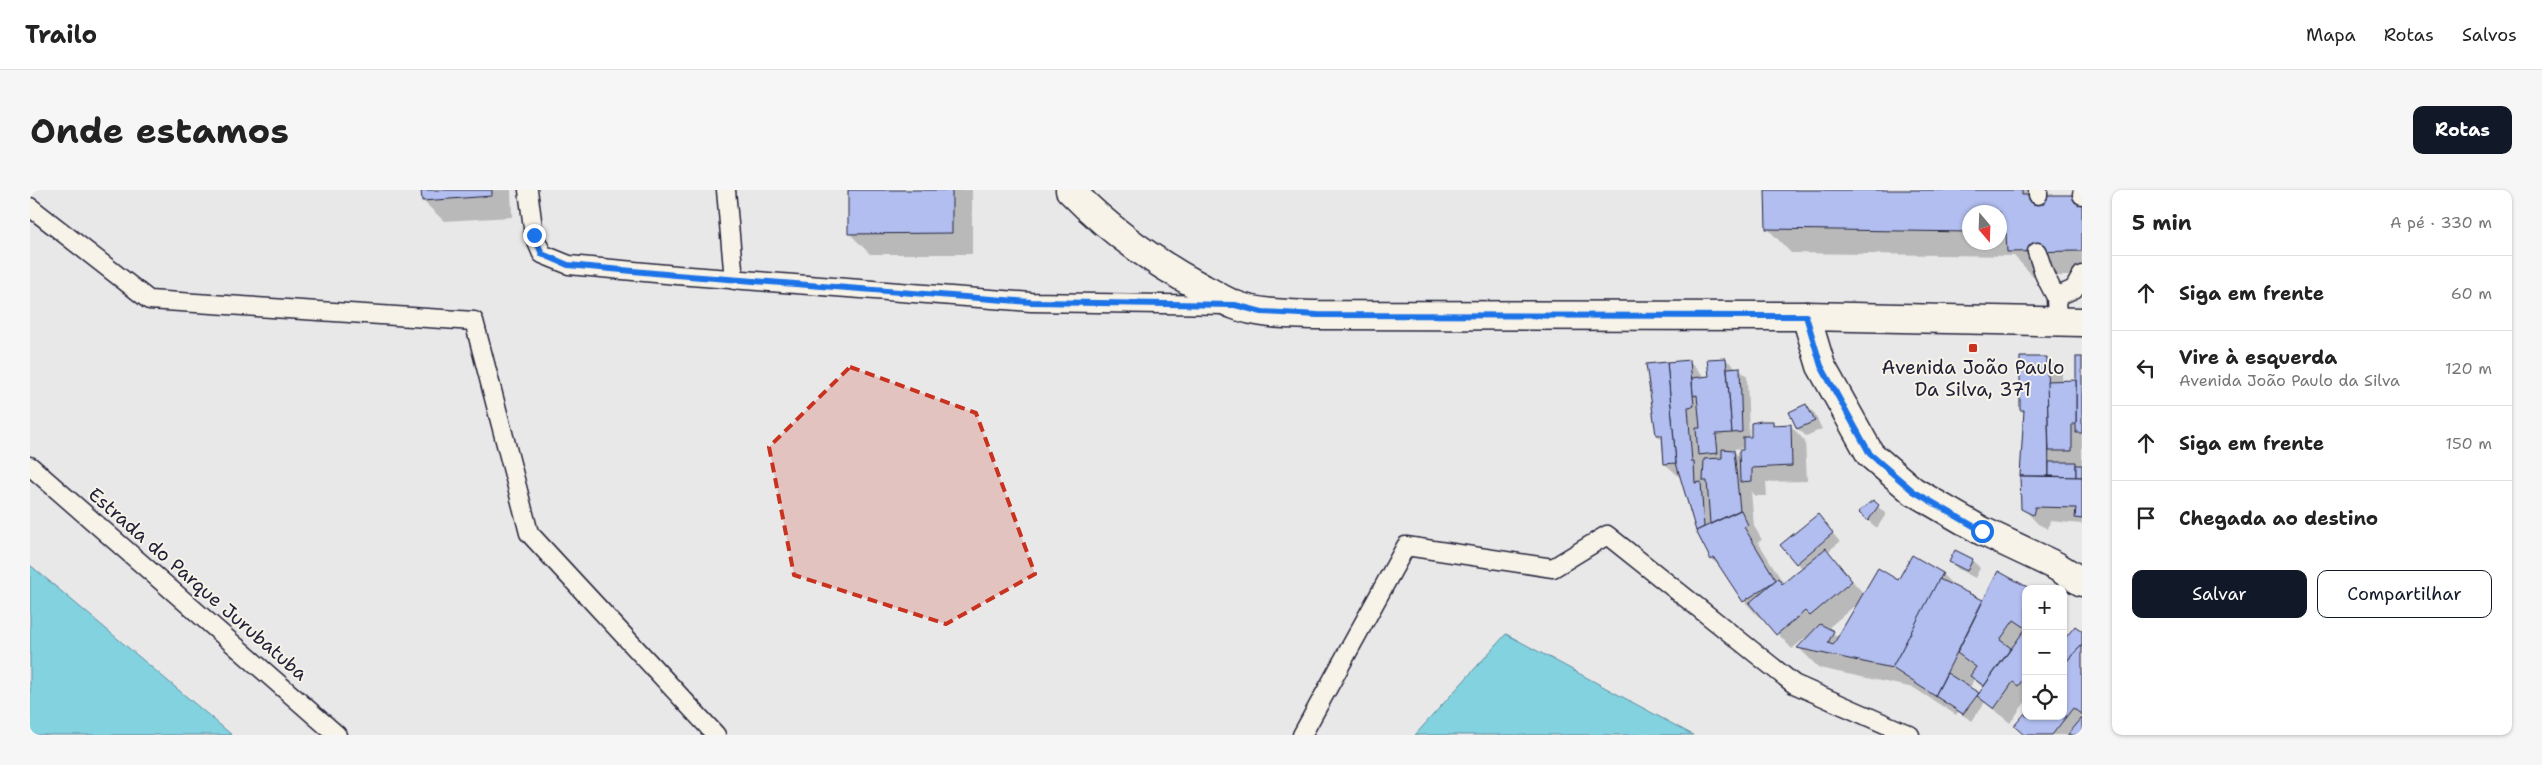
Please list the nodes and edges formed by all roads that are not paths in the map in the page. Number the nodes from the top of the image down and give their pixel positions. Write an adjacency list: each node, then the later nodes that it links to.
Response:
1 (528, 190): 7 (lane)
2 (726, 190): 7 (lane)
3 (1070, 190): 8 (street)
4 (30, 207): 14 (lane)
5 (2037, 252): 9 (lane)
6 (2082, 275): 9 (lane)
7 (734, 280): 8 (lane)
8 (1235, 305): 10 (street)
9 (2065, 314): 10 (street)
10 (1806, 316): 12 (street)
11 (30, 466): 13 (lane, Estrada do Parque Jurubatuba)
12 (2082, 582)
13 (337, 735)
14 (716, 735)
15 (1302, 735): 16 (lane)
16 (1910, 735)

